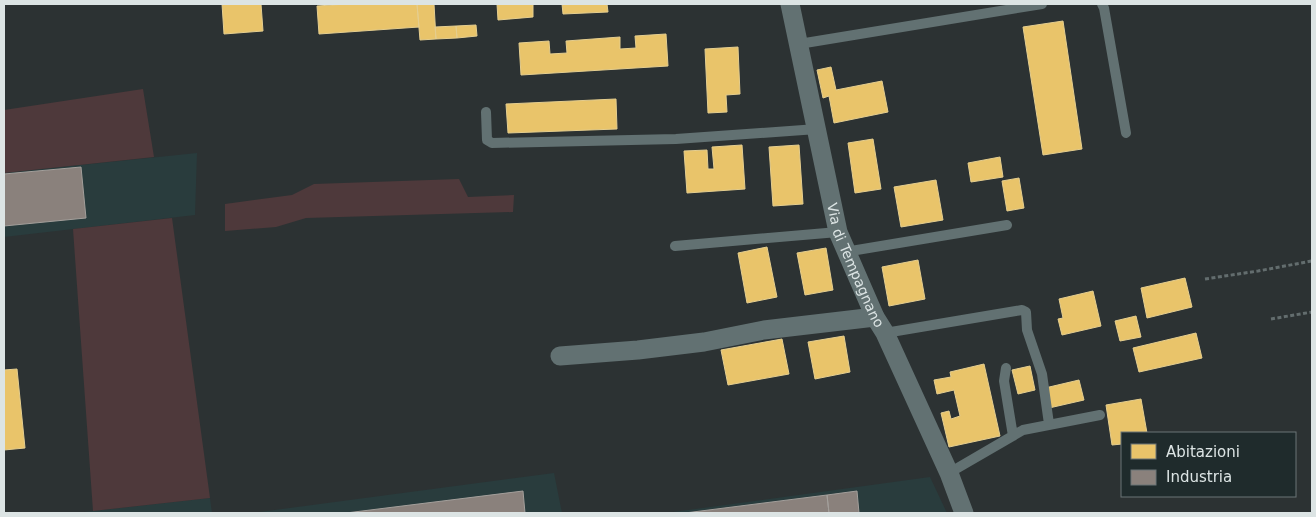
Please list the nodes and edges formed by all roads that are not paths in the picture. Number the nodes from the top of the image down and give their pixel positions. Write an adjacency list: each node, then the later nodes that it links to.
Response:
1 (790, 4): 4 (street, Via di Tempagnano)
2 (1042, 4): 4 (lane)
3 (1102, 4): 7 (lane)
4 (799, 44): 6 (street, Via di Tempagnano)
5 (486, 112): 6 (lane)
6 (817, 129): 9 (street, Via di Tempagnano)
7 (1126, 133)
8 (1006, 225): 11 (lane)
9 (838, 232): 10 (lane); 11 (street, Via di Tempagnano)
10 (675, 246)
11 (845, 252): 12 (street, Via di Tempagnano)
12 (875, 317): 13 (street, Via di Tempagnano); 14 (street)
13 (884, 334): 17 (lane); 19 (street, Via di Tempagnano)
14 (560, 356)
15 (1006, 368): 18 (lane)
16 (1100, 415): 17 (lane)
17 (1049, 424): 18 (lane)
18 (1013, 436): 19 (lane)
19 (949, 473): 20 (street, Via di Tempagnano)
20 (964, 513)

